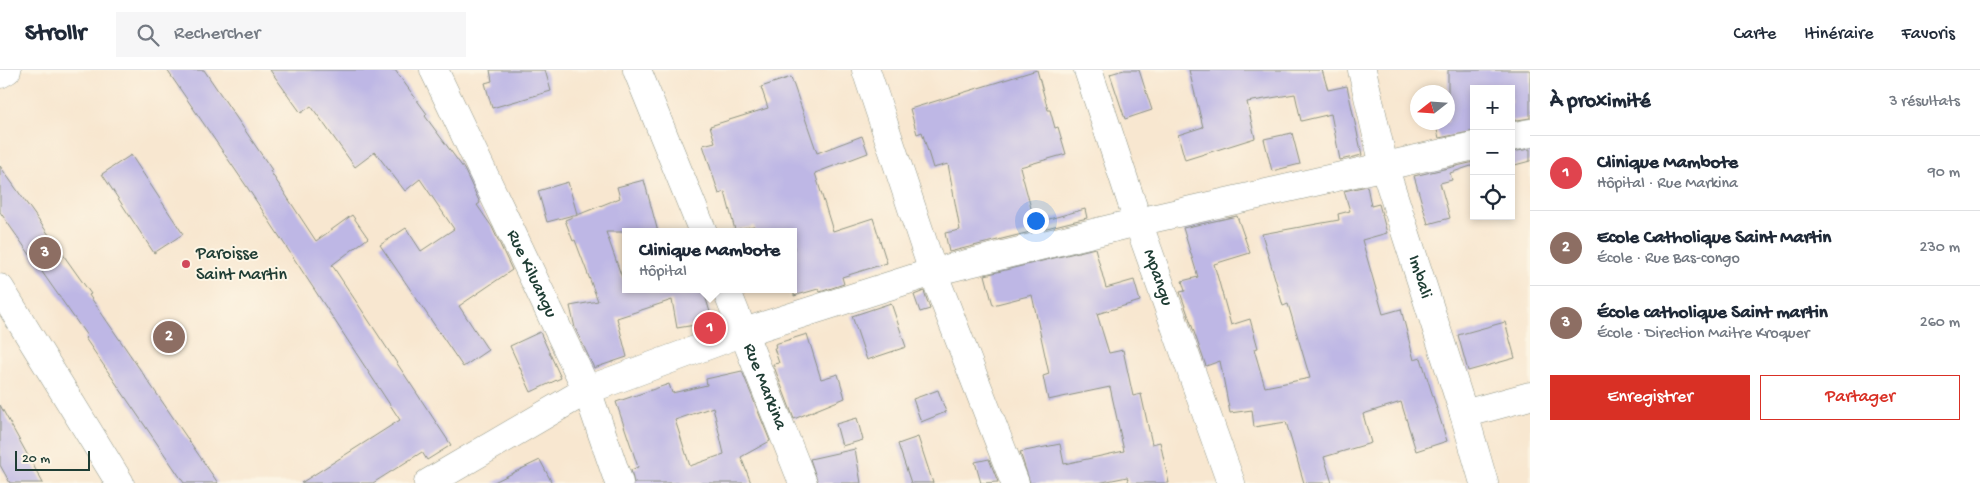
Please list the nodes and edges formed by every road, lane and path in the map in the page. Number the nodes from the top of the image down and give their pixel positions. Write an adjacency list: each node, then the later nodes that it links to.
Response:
1 (7, 70): 7 (street)
2 (434, 70): 18 (street, Rue Kiluangu)
3 (637, 70): 13 (street)
4 (866, 70): 14 (street)
5 (1088, 70): 12 (street, Mpangu)
6 (1362, 70): 11 (street, Imbali)
7 (0, 74)
8 (1530, 133): 9 (street)
9 (1515, 136)
10 (1470, 147): 11 (street)
11 (1384, 166): 12 (street); 20 (street, Imbali)
12 (1138, 222): 14 (street); 26 (street, Mpangu)
13 (701, 228)
14 (933, 272): 17 (street); 25 (street)
15 (1, 291): 21 (street)
16 (728, 293): 17 (street, Rue Markina)
17 (744, 332): 18 (street); 24 (street, Rue Markina)
18 (587, 390): 22 (street); 23 (street, Rue Kiluangu)
19 (1530, 396): 20 (street)
20 (1464, 414): 27 (street, Imbali)
21 (114, 481)
22 (433, 481)
23 (619, 483)
24 (803, 483)
25 (1015, 483)
26 (1231, 483)
27 (1484, 483)

